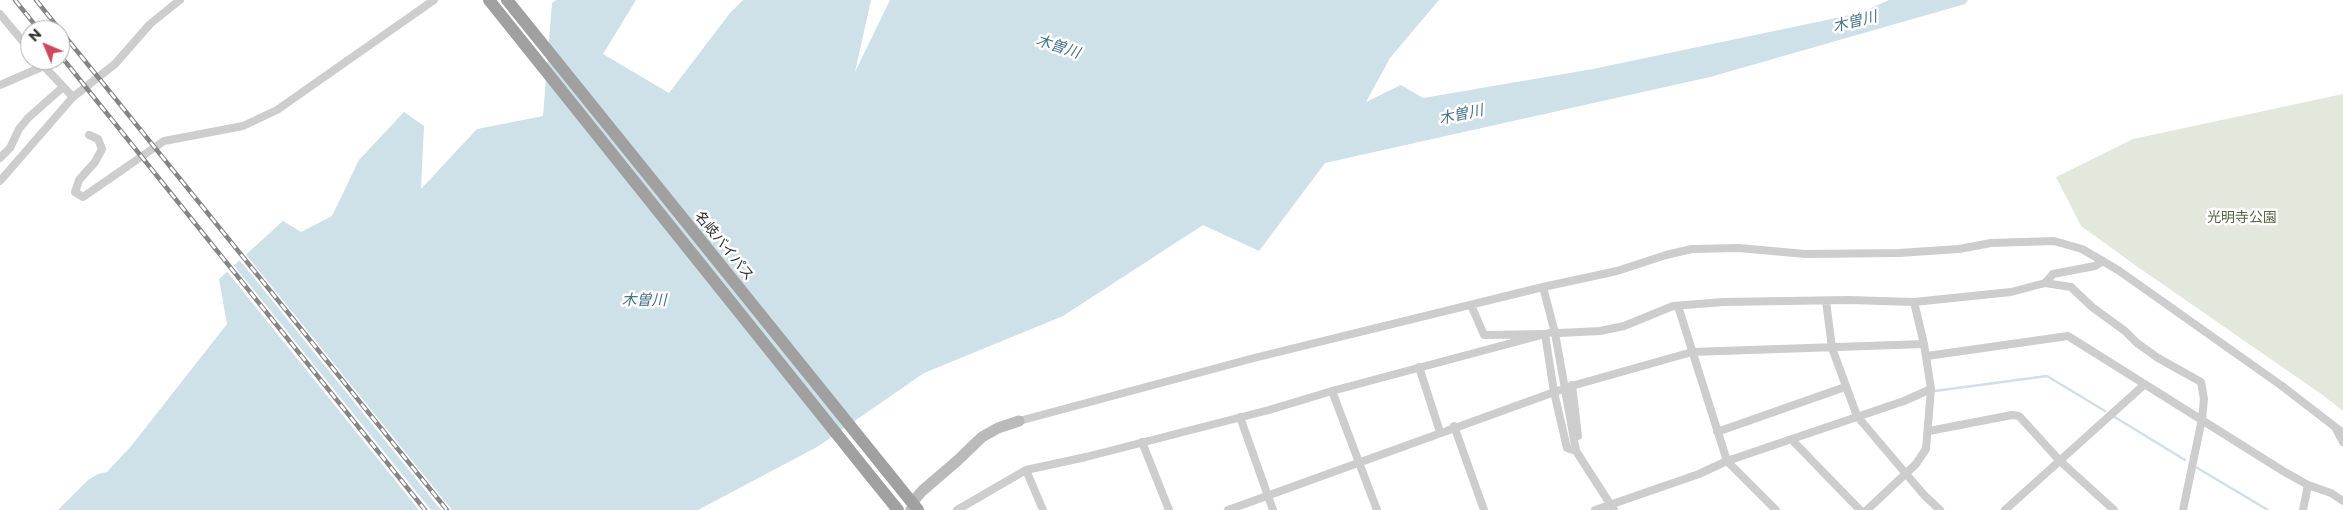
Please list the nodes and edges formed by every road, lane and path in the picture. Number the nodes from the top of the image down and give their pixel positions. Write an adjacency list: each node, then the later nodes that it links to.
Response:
1 (180, 0): 11 (street)
2 (434, 0): 12 (street)
3 (489, 0): 59 (highway, bridge)
4 (507, 0): 56 (highway, 名岐バイパス, bridge)
5 (0, 14): 6 (street)
6 (20, 38)
7 (28, 70): 9 (street)
8 (47, 70): 10 (street)
9 (0, 85)
10 (63, 87): 11 (street); 13 (street)
11 (73, 97): 14 (street)
12 (89, 134)
13 (0, 158)
14 (0, 181)
15 (2103, 261): 16 (street); 17 (street); 39 (street)
16 (2044, 283): 19 (street); 36 (street)
17 (1544, 287): 20 (street); 47 (street)
18 (1826, 301): 19 (street); 21 (street); 25 (street)
19 (1914, 302): 24 (street)
20 (1471, 305): 22 (street); 37 (street)
21 (1678, 306): 23 (street); 26 (street)
22 (1547, 333): 28 (street); 31 (street)
23 (1559, 333)
24 (1924, 344): 25 (street); 27 (street)
25 (1832, 348): 26 (street); 30 (street)
26 (1692, 352): 31 (street); 42 (street)
27 (1927, 356): 29 (street); 32 (street)
28 (1419, 367): 33 (street); 41 (street)
29 (2144, 384): 36 (street); 50 (street)
30 (1845, 387): 34 (street); 42 (street)
31 (1564, 388): 38 (street); 47 (street); 47 (street)
32 (1931, 389): 34 (street); 40 (street)
33 (1332, 390): 35 (street); 48 (street)
34 (1857, 416): 44 (street); 52 (street)
35 (1240, 417): 45 (street); 54 (street)
36 (2202, 419): 53 (street); 75 (street)
37 (1019, 421): 56 (main road)
38 (1454, 426): 41 (street); 67 (street)
39 (2336, 427): 43 (street); 46 (street)
40 (1929, 431): 50 (street); 52 (street)
41 (1440, 432): 48 (street)
42 (1717, 432): 49 (street)
43 (2343, 433)
44 (1792, 440): 49 (street); 70 (street)
45 (1142, 442): 51 (street); 63 (street)
46 (2343, 442)
47 (1576, 451): 57 (street)
48 (1360, 461): 54 (street); 66 (street)
49 (1727, 461): 57 (street); 69 (street)
50 (2060, 461): 73 (street); 74 (street)
51 (1026, 470): 61 (street); 62 (street)
52 (1907, 473): 71 (street); 72 (street)
53 (2308, 485): 55 (street); 76 (street)
54 (1268, 496): 64 (street); 65 (street)
55 (2343, 501)
56 (917, 504): 58 (street); 60 (main road)
57 (1612, 507): 68 (street)
58 (894, 510)
59 (898, 510)
60 (911, 510)
61 (957, 510)
62 (1043, 510)
63 (1169, 510)
64 (1228, 510)
65 (1273, 510)
66 (1377, 510)
67 (1484, 510)
68 (1595, 510)
69 (1776, 510)
70 (1860, 510)
71 (1866, 510)
72 (1940, 510)
73 (2005, 510)
74 (2114, 510)
75 (2182, 510)
76 (2303, 510)

